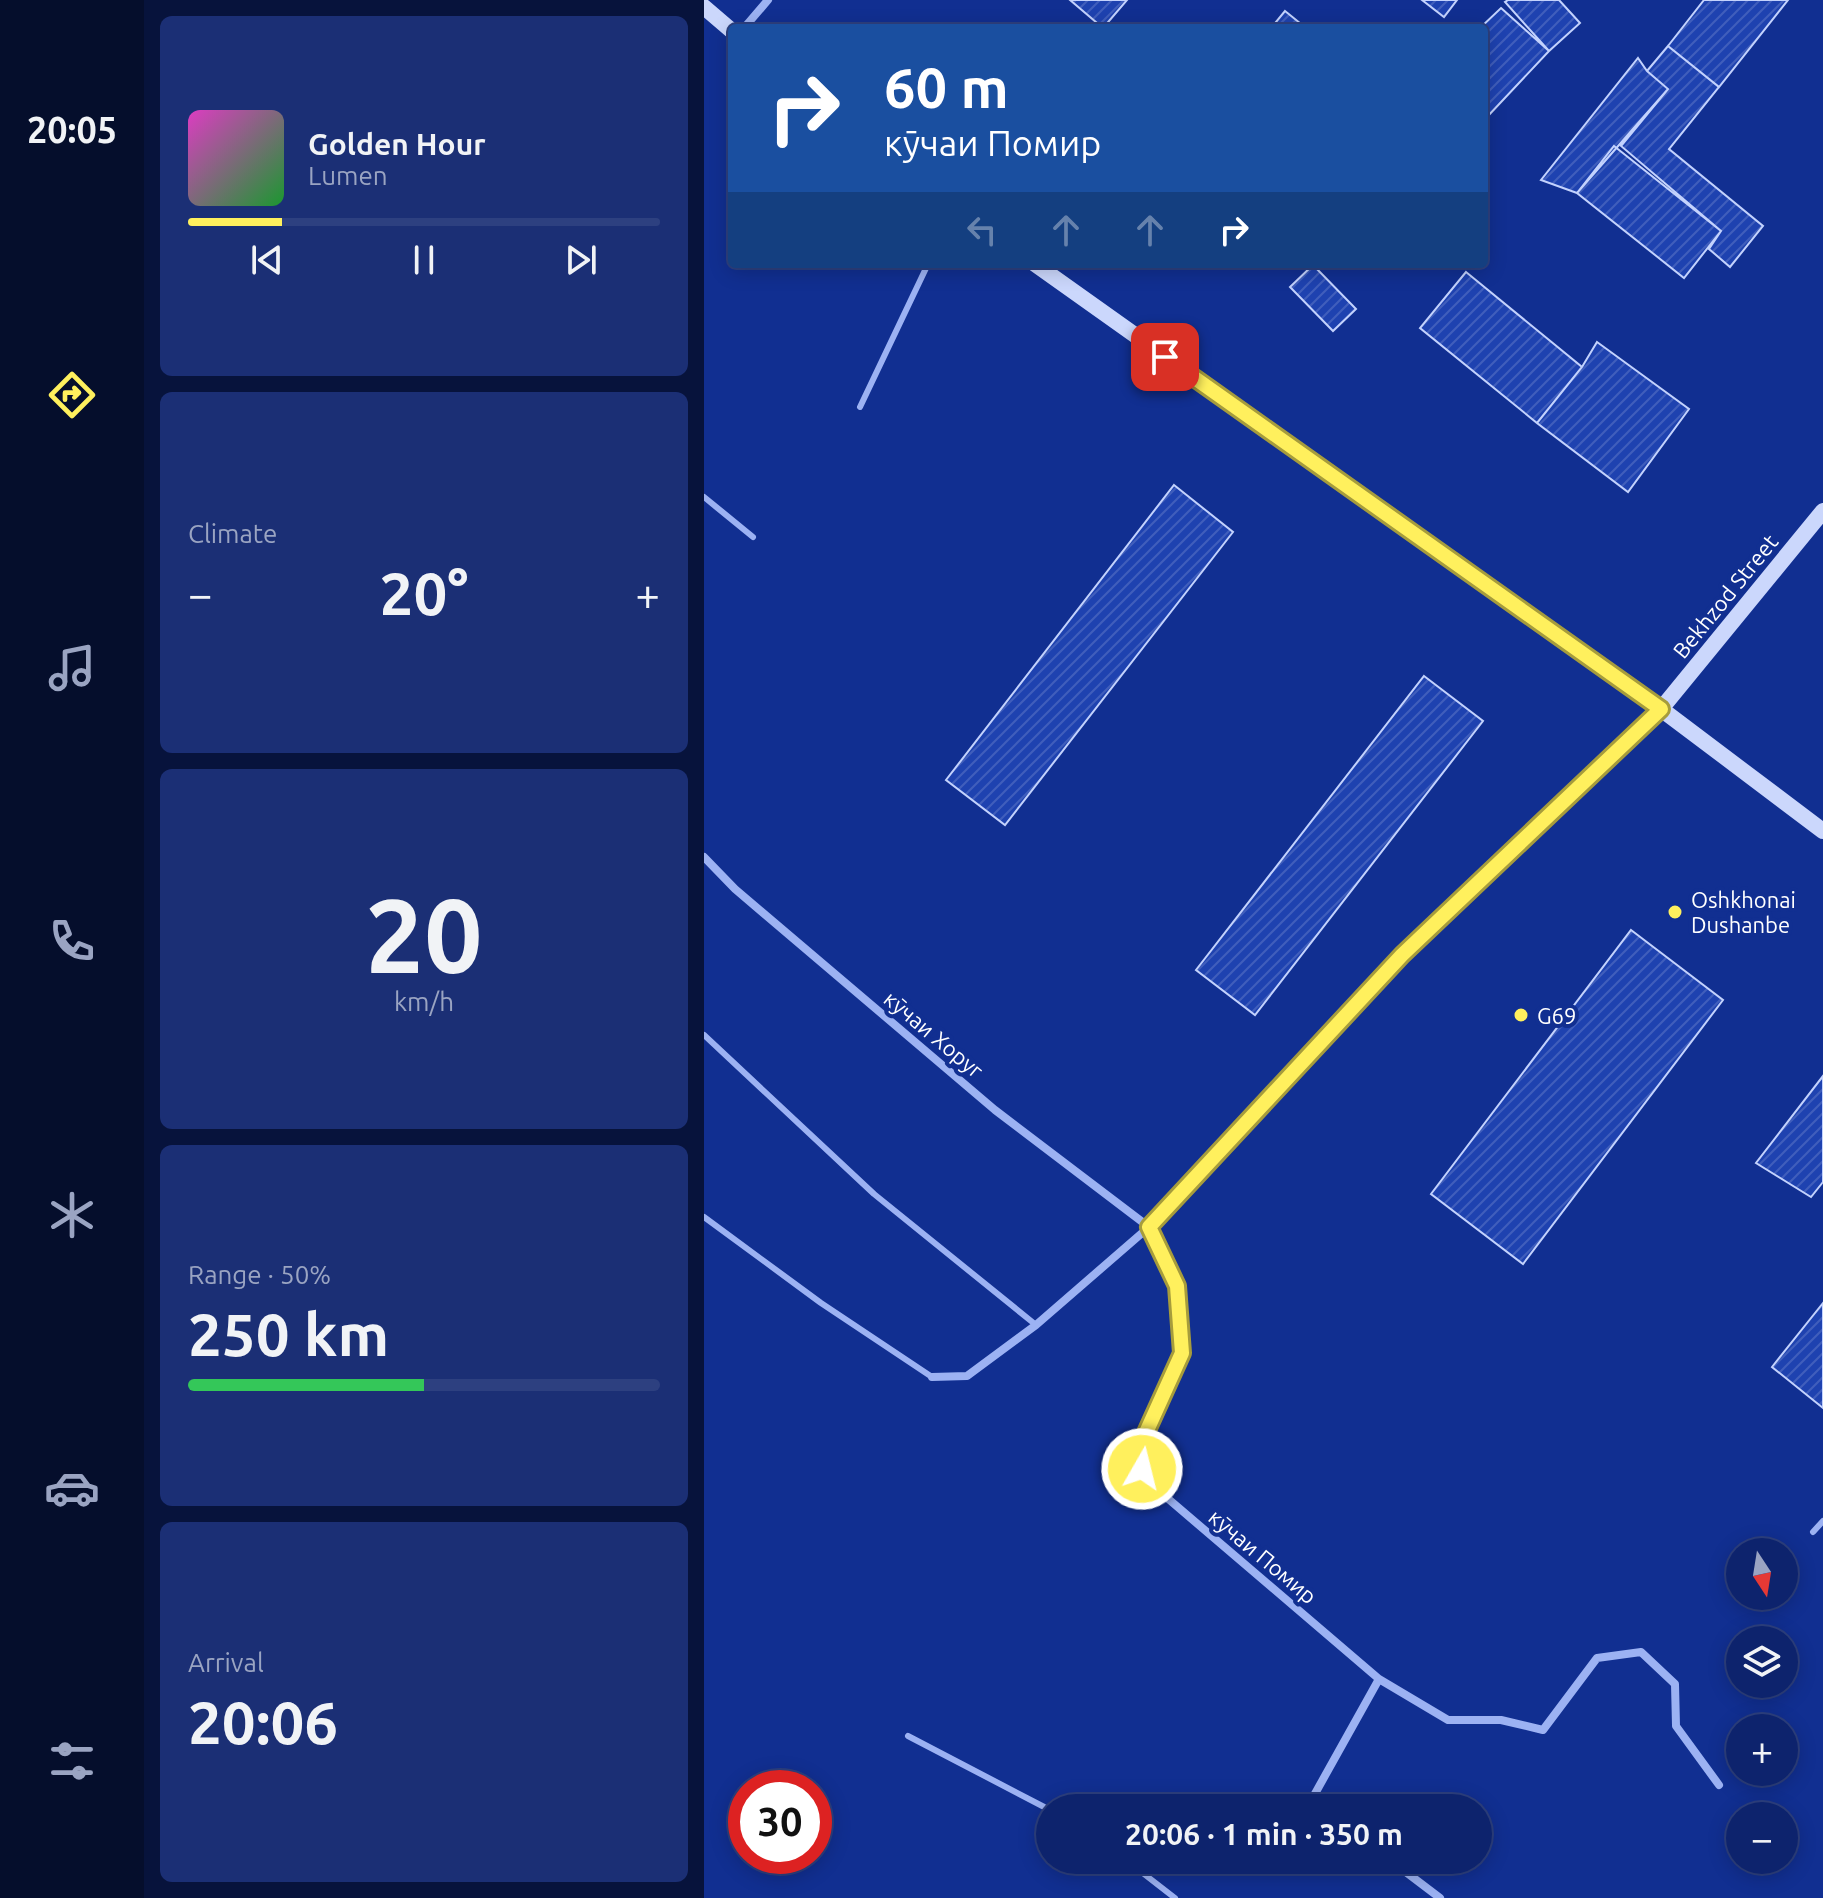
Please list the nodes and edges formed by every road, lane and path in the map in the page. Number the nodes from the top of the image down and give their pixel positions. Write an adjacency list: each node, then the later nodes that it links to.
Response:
1 (768, 0): 3 (street)
2 (704, 7): 4 (main road)
3 (747, 24)
4 (728, 28)
5 (926, 268): 7 (lane)
6 (1041, 268): 11 (main road)
7 (860, 407)
8 (704, 497): 10 (lane)
9 (1823, 511): 11 (main road, Bekhzod Street)
10 (753, 537)
11 (1661, 709): 12 (main road); 16 (street)
12 (1823, 831)
13 (704, 857): 16 (street, кӯчаи Хоруг)
14 (704, 1035): 17 (lane)
15 (704, 1217): 18 (lane)
16 (1149, 1227): 17 (street); 21 (street, кӯчаи Помир)
17 (1036, 1325): 18 (street)
18 (932, 1377)
19 (1823, 1521): 20 (lane)
20 (1813, 1532)
21 (1379, 1679): 23 (street, кӯчаи Помир); 24 (street)
22 (908, 1736): 25 (lane)
23 (1719, 1785)
24 (1316, 1794)
25 (1036, 1803)
26 (1144, 1874): 28 (lane)
27 (1408, 1874): 29 (street)
28 (1175, 1898)
29 (1440, 1898)

